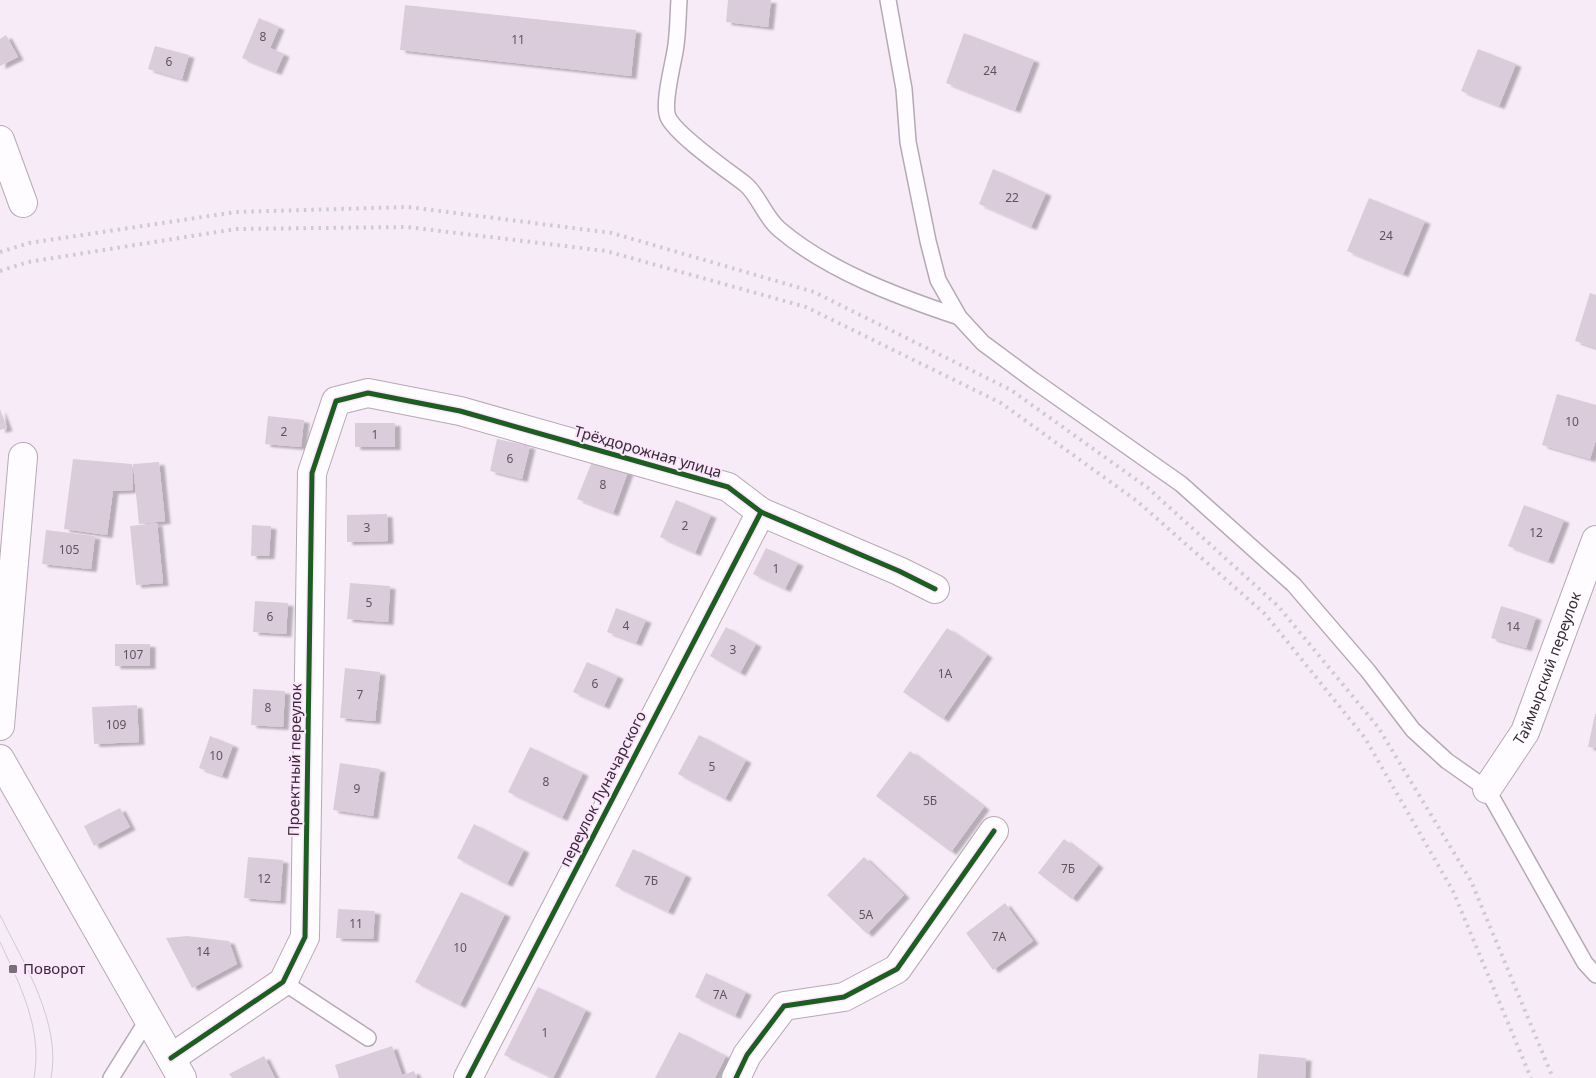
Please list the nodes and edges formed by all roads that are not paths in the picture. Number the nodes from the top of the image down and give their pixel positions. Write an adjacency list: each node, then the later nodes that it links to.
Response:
1 (679, 0): 5 (lane)
2 (888, 0): 5 (lane)
3 (0, 140): 4 (street)
4 (23, 203)
5 (959, 317): 13 (lane)
6 (336, 401): 8 (street, Трёхдорожная улица); 16 (street, Проектный переулок)
7 (23, 457): 11 (street)
8 (761, 512): 10 (street, Трёхдорожная улица); 21 (street, переулок Луначарского)
9 (1596, 540): 13 (street, Таймырский переулок)
10 (935, 590)
11 (0, 726)
12 (0, 759): 17 (street)
13 (1487, 789): 15 (lane)
14 (994, 831): 22 (street)
15 (1596, 975)
16 (283, 982): 18 (lane); 19 (street, Проектный переулок)
17 (148, 1019): 19 (street); 20 (lane)
18 (368, 1038)
19 (176, 1068)
20 (110, 1078)
21 (468, 1078)
22 (736, 1078)

